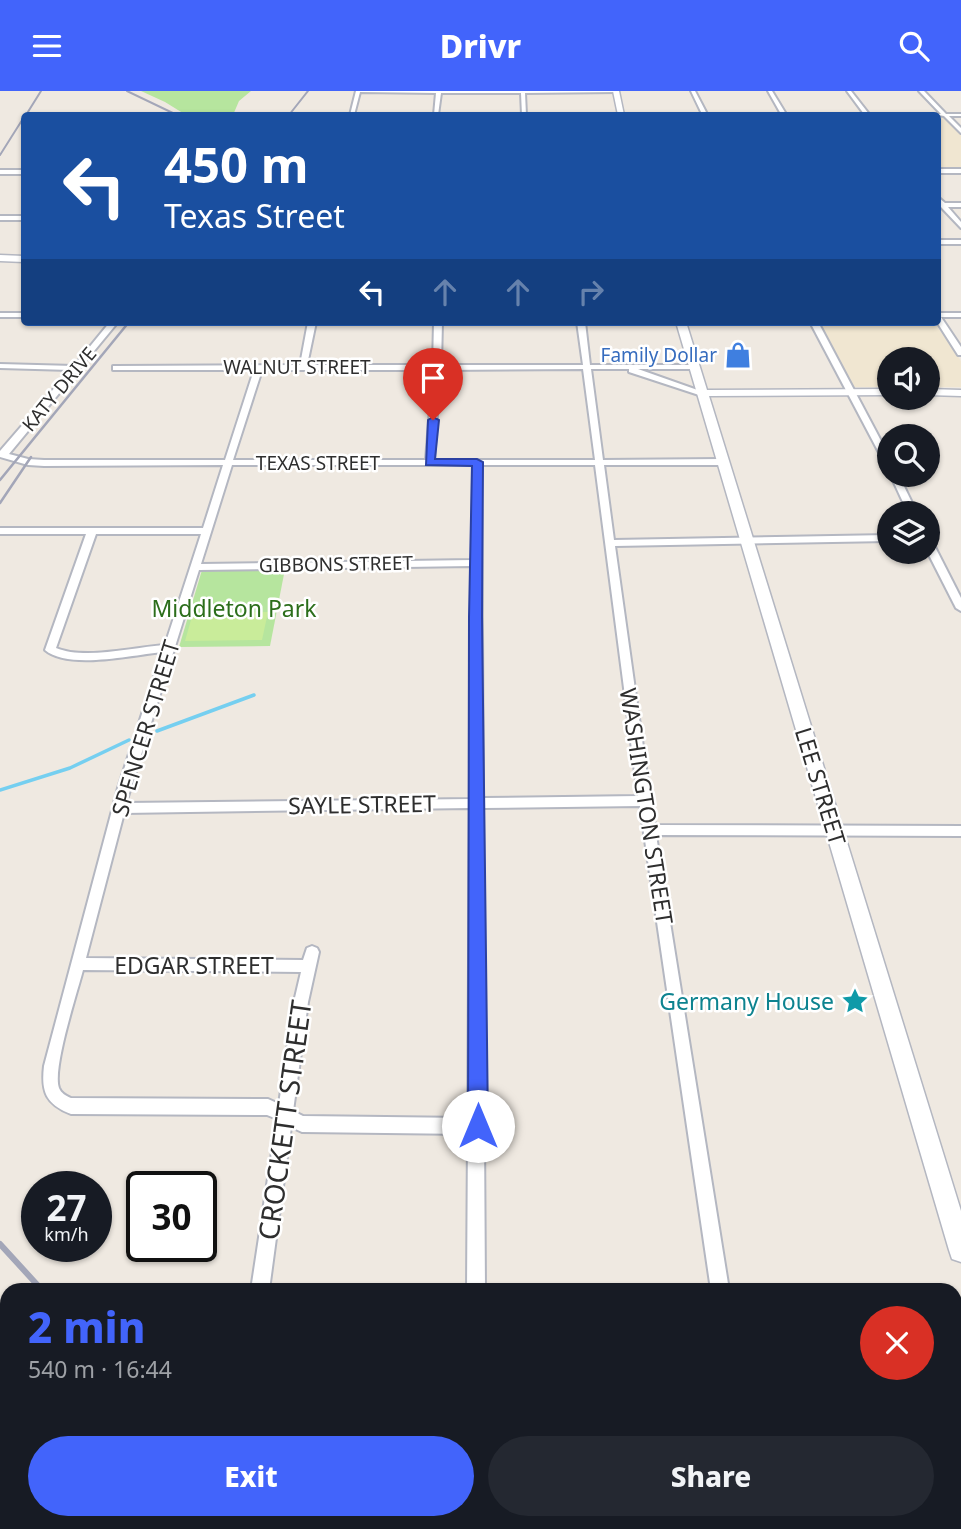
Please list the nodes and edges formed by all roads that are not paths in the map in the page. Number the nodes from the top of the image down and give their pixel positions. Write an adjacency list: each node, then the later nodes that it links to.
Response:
1 (358, 91): 2 (street); 9 (street)
2 (439, 91): 3 (street); 10 (street)
3 (523, 91): 4 (street); 11 (street)
4 (616, 91): 12 (main road)
5 (693, 91): 13 (street)
6 (770, 91): 14 (street)
7 (849, 91): 15 (street)
8 (921, 91): 17 (street)
9 (353, 112)
10 (436, 112)
11 (524, 112)
12 (620, 112)
13 (704, 112)
14 (782, 112)
15 (866, 112)
16 (941, 115): 17 (street)
17 (946, 115): 18 (street); 19 (street)
18 (961, 115)
19 (961, 131)
20 (941, 171): 21 (street)
21 (961, 171)
22 (0, 172): 23 (street)
23 (21, 172)
24 (941, 205): 25 (street); 28 (street)
25 (961, 205)
26 (0, 218): 27 (street)
27 (21, 218)
28 (961, 226)
29 (941, 242): 30 (street)
30 (961, 242)
31 (0, 258): 32 (main road)
32 (21, 259)
33 (0, 315): 34 (street)
34 (21, 315)
35 (961, 315): 36 (street)
36 (941, 317)
37 (941, 322): 44 (street)
38 (111, 326): 52 (street, KATY DRIVE)
39 (311, 326): 47 (street)
40 (438, 326): 48 (street)
41 (581, 326): 49 (street, WASHINGTON STREET)
42 (682, 326): 51 (main road, LEE STREET)
43 (816, 326): 54 (street)
44 (961, 353)
45 (0, 366): 52 (street)
46 (259, 367): 47 (street, WALNUT STREET); 53 (street, WALNUT STREET); 64 (street, SPENCER STREET)
47 (303, 367): 48 (street, WALNUT STREET)
48 (436, 367): 49 (street, WALNUT STREET); 62 (street)
49 (587, 367): 50 (street, WALNUT STREET); 65 (street, WASHINGTON STREET)
50 (604, 367): 51 (street, WALNUT STREET); 55 (street, WALNUT STREET)
51 (695, 367): 55 (main road, LEE STREET)
52 (76, 368): 60 (street, KATY DRIVE)
53 (116, 368)
54 (851, 392): 55 (main road, WALNUT STREET); 56 (main road, WALNUT STREET); 59 (street)
55 (702, 393): 61 (main road, LEE STREET)
56 (877, 393)
57 (940, 393): 58 (main road)
58 (961, 393)
59 (877, 441)
60 (2, 455): 64 (street, TEXAS STREET)
61 (721, 461): 65 (street, TEXAS STREET); 70 (main road, LEE STREET)
62 (430, 462): 63 (street, TEXAS STREET); 64 (street, TEXAS STREET)
63 (477, 462): 65 (street, TEXAS STREET); 72 (street)
64 (228, 463): 68 (street, SPENCER STREET)
65 (600, 463): 71 (street, WASHINGTON STREET)
66 (0, 531): 67 (street)
67 (92, 531): 68 (street); 76 (street)
68 (208, 531): 74 (street, SPENCER STREET)
69 (877, 538): 70 (street)
70 (746, 540): 71 (street); 81 (main road, LEE STREET)
71 (610, 543): 77 (street, WASHINGTON STREET)
72 (477, 563): 74 (street, GIBBONS STREET); 78 (street)
73 (939, 564): 75 (street)
74 (196, 567): 76 (street, SPENCER STREET)
75 (961, 608)
76 (170, 648): 79 (street, SPENCER STREET)
77 (647, 801): 78 (street, SAYLE STREET); 80 (street, WASHINGTON STREET)
78 (476, 803): 79 (street, SAYLE STREET); 86 (street)
79 (119, 808): 84 (street, SPENCER STREET)
80 (652, 830): 81 (street); 90 (street, WASHINGTON STREET)
81 (835, 831): 82 (street); 87 (main road, LEE STREET)
82 (961, 831)
83 (310, 959): 84 (street, EDGAR STREET); 85 (street, CROCKETT STREET)
84 (79, 964): 85 (street, SPENCER STREET)
85 (285, 1117): 86 (street); 88 (street, CROCKETT STREET)
86 (478, 1126): 89 (street)
87 (961, 1250)
88 (261, 1283)
89 (476, 1283)
90 (719, 1283)

